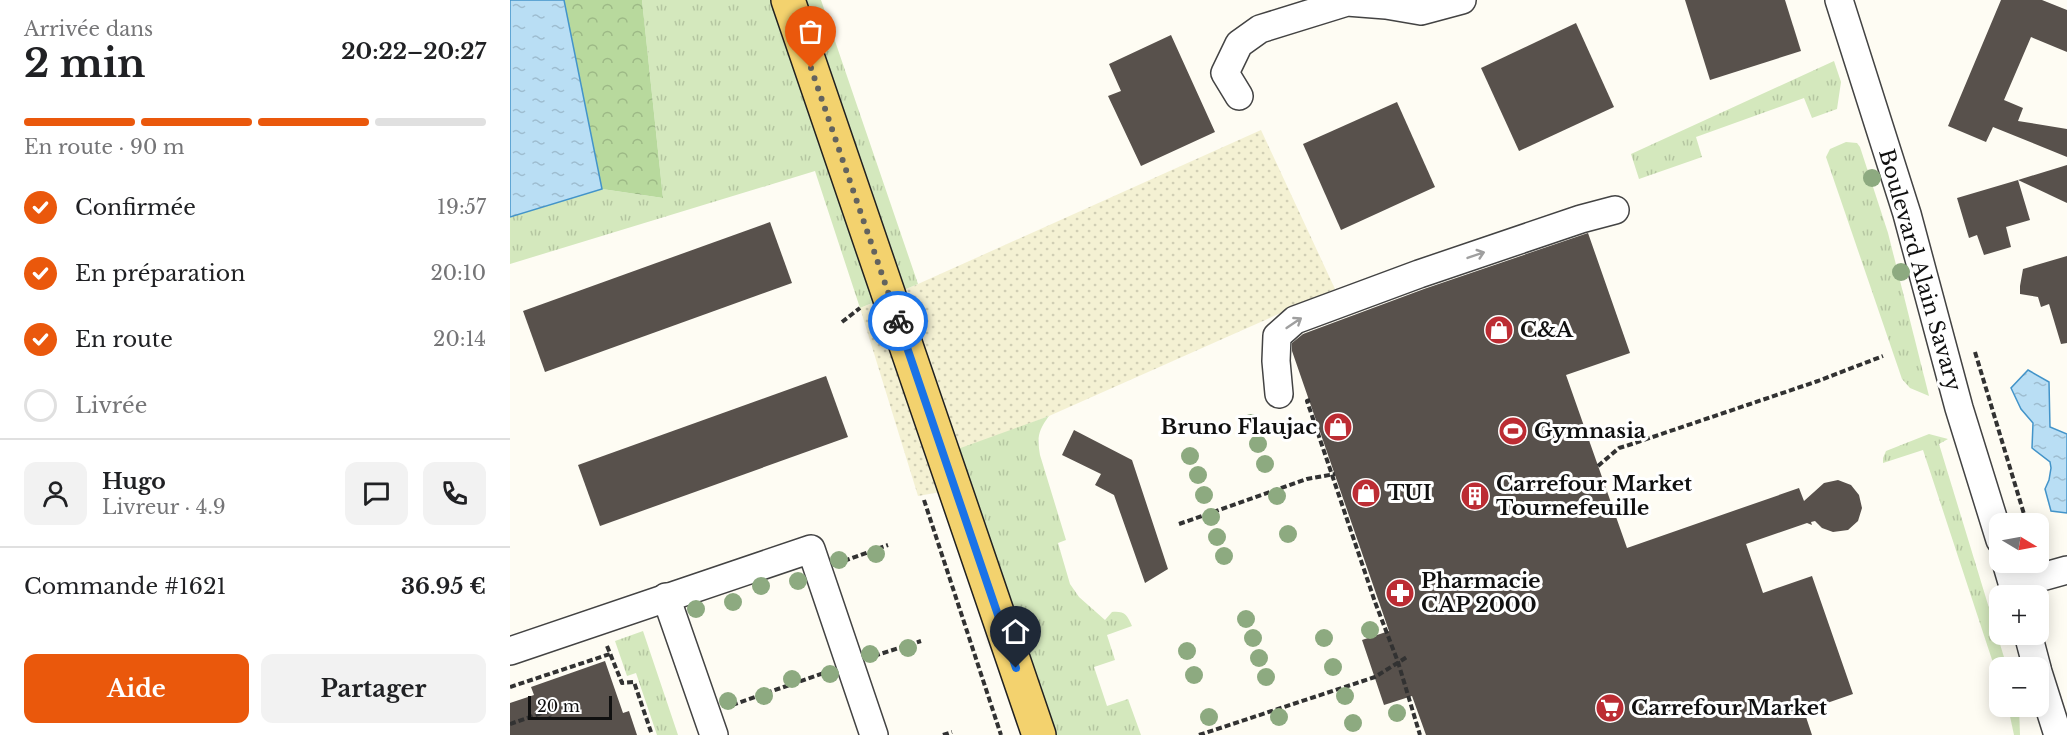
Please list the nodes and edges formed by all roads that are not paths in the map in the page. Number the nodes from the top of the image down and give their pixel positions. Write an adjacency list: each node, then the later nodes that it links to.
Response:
1 (788, 0): 16 (main road)
2 (1839, 0): 7 (street, Boulevard Alain Savary)
3 (1457, 2): 4 (street)
4 (1239, 96)
5 (1615, 210): 6 (street, one-way to 5)
6 (1278, 394)
7 (1992, 513)
8 (2067, 570): 9 (street)
9 (2012, 581)
10 (666, 597): 11 (street); 14 (street); 15 (street)
11 (510, 651)
12 (2049, 706): 18 (street)
13 (2039, 717): 17 (street)
14 (710, 724)
15 (874, 735)
16 (1039, 735)
17 (2039, 735)
18 (2058, 735)

